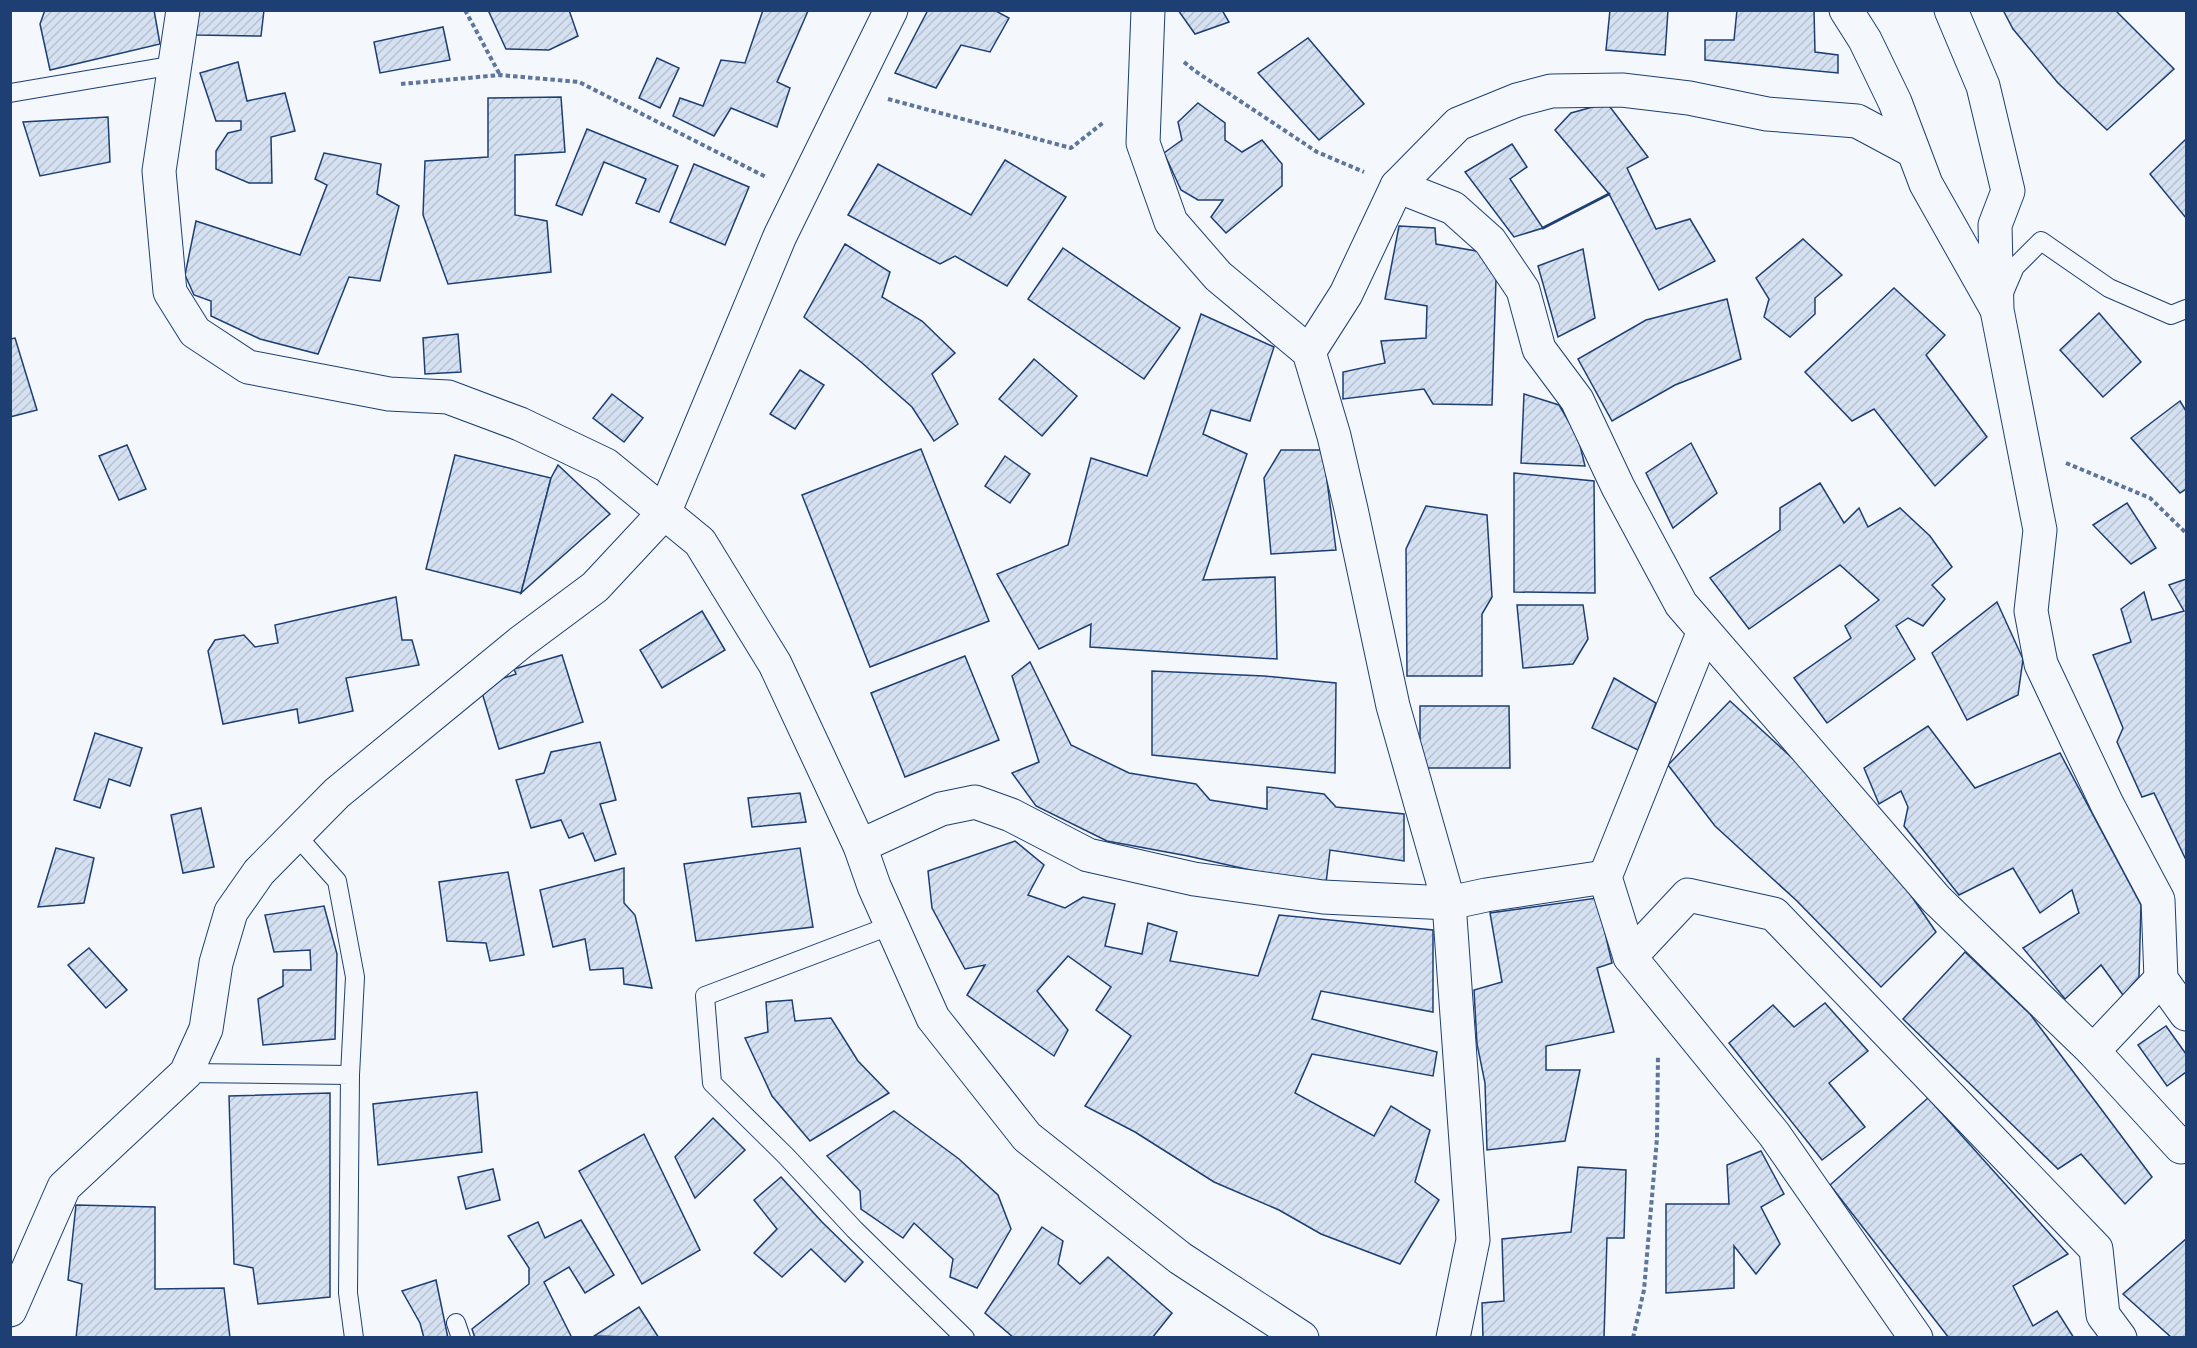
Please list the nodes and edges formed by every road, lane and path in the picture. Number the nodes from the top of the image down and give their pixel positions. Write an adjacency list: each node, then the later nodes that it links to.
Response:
1 (183, 10): 7 (street)
2 (465, 10): 8 (path)
3 (891, 10): 11 (street)
4 (1846, 10): 13 (street)
5 (1951, 10): 17 (street)
6 (1148, 20): 10 (street); 14 (path)
7 (175, 65): 12 (lane); 20 (street)
8 (500, 75): 9 (path); 15 (path)
9 (400, 84)
10 (1145, 89): 11 (path); 18 (street)
11 (852, 90): 15 (street)
12 (10, 93)
13 (1913, 151): 14 (street); 17 (street)
14 (1397, 186): 18 (street); 22 (street)
15 (801, 195): 20 (street)
16 (2187, 309): 17 (lane)
17 (1997, 310): 19 (street)
18 (1309, 352): 26 (street)
19 (2024, 445): 21 (path); 29 (street)
20 (664, 513): 23 (street); 24 (street)
21 (2187, 533)
22 (1704, 631): 25 (street); 32 (street)
23 (296, 835): 33 (street); 34 (lane)
24 (860, 846): 26 (street); 27 (street)
25 (1605, 877): 26 (street); 28 (street)
26 (1449, 903): 40 (street)
27 (892, 925): 37 (street); 39 (lane)
28 (1630, 957): 42 (street); 43 (street)
29 (2161, 979): 30 (street); 32 (street)
30 (2187, 1014)
31 (1659, 1051): 41 (path)
32 (2093, 1051): 35 (street)
33 (186, 1073): 34 (lane); 36 (street)
34 (350, 1075): 38 (lane)
35 (2185, 1145)
36 (10, 1310)
37 (1282, 1332)
38 (354, 1338)
39 (965, 1338)
40 (1453, 1338)
41 (1633, 1338)
42 (1916, 1338)
43 (2120, 1338)

